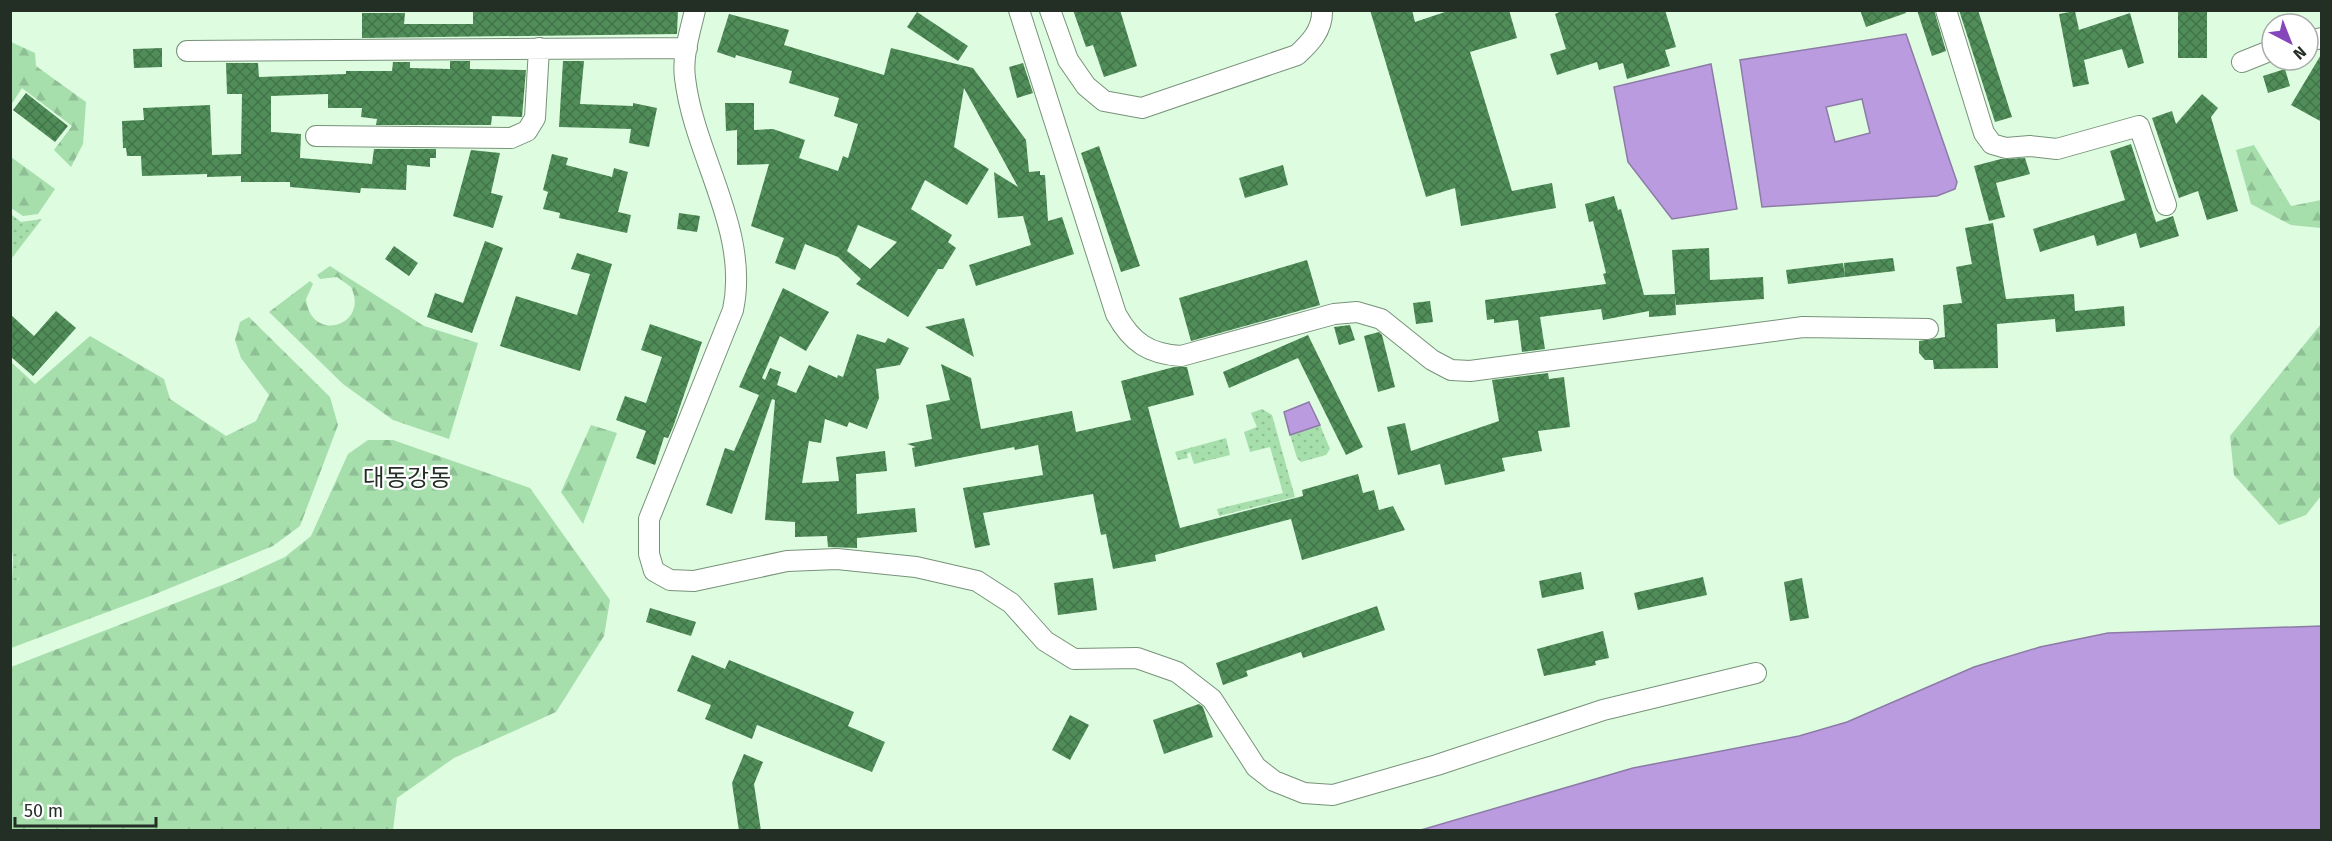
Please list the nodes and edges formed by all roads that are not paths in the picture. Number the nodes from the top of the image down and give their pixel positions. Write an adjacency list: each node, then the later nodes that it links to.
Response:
1 (695, 10): 7 (street)
2 (1020, 10): 13 (street)
3 (1050, 10): 4 (street)
4 (1322, 10)
5 (1946, 10): 12 (street)
6 (538, 48): 7 (street); 8 (street); 11 (street)
7 (687, 48): 14 (street)
8 (187, 51)
9 (2260, 55): 10 (street)
10 (2242, 62)
11 (316, 136)
12 (2166, 205)
13 (1928, 329)
14 (1756, 673)

